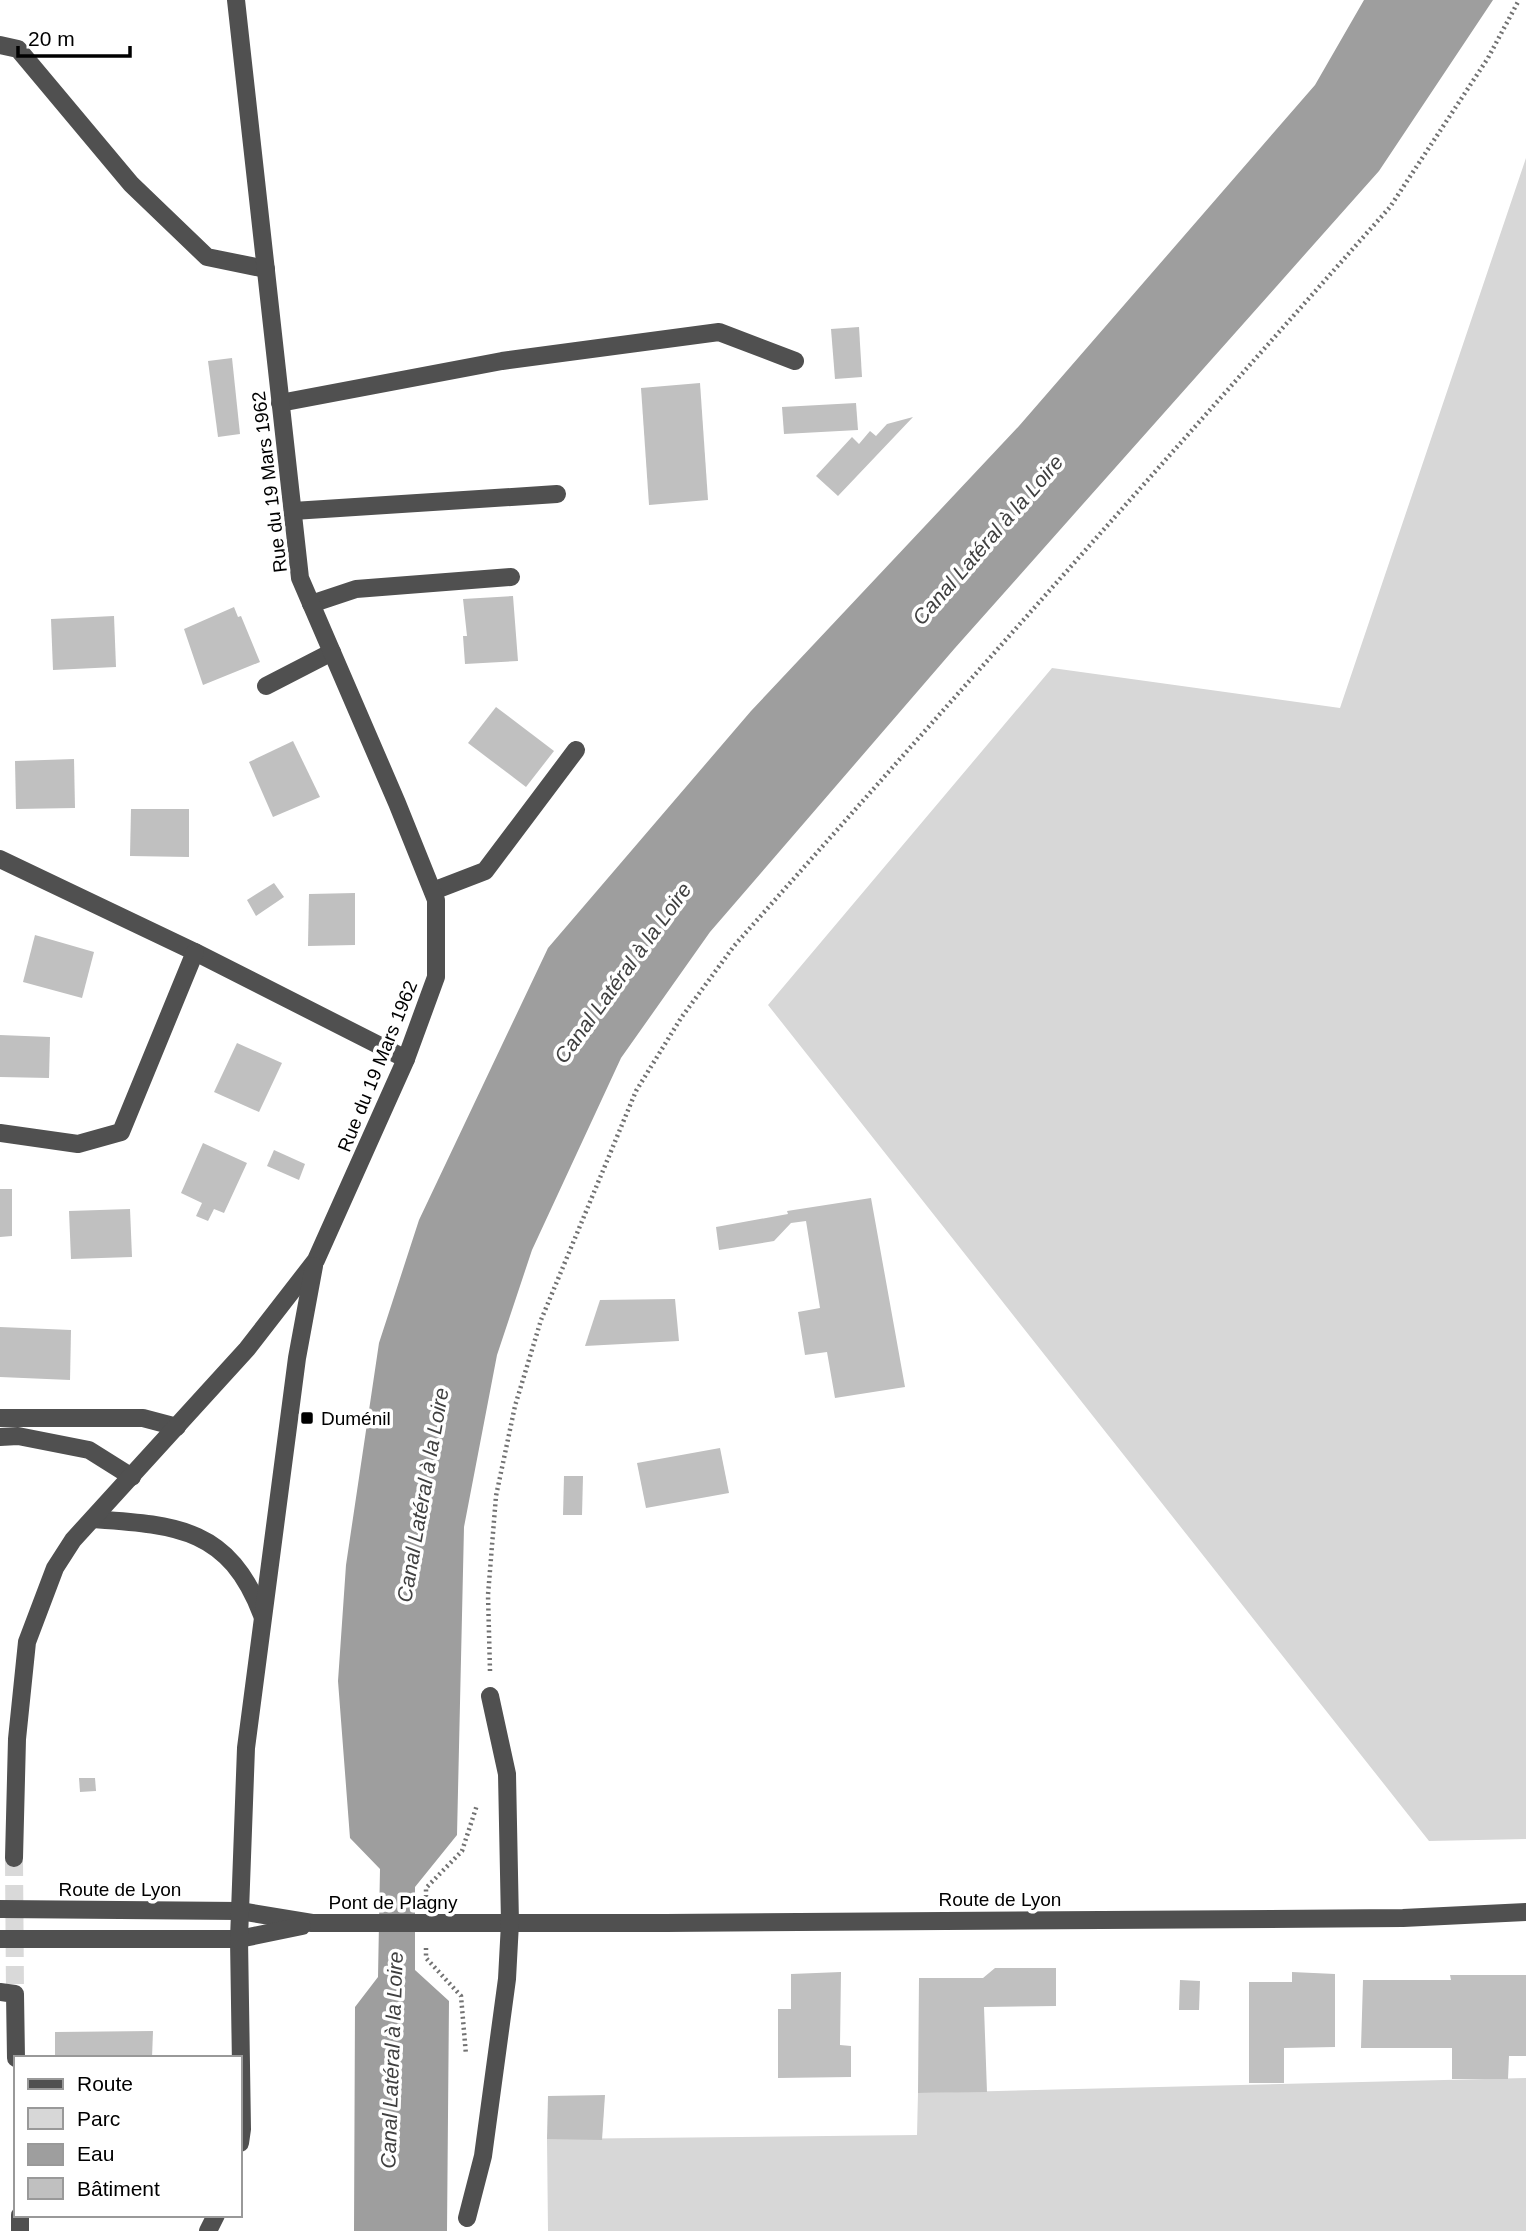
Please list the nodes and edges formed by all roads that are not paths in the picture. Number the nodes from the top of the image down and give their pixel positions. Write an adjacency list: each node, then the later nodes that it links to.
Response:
1 (236, 0): 3 (street, Rue du 19 Mars 1962)
2 (0, 44): 3 (street)
3 (266, 269): 5 (street, Rue du 19 Mars 1962)
4 (795, 361): 5 (street)
5 (280, 403): 7 (street, Rue du 19 Mars 1962)
6 (557, 494): 7 (street)
7 (293, 511): 9 (street, Rue du 19 Mars 1962)
8 (511, 577): 9 (street)
9 (311, 604): 10 (street, Rue du 19 Mars 1962)
10 (332, 652): 11 (street); 14 (street, Rue du 19 Mars 1962)
11 (266, 686)
12 (576, 750): 14 (street)
13 (0, 859): 15 (street)
14 (433, 891): 16 (street, Rue du 19 Mars 1962)
15 (195, 952): 16 (street); 17 (street)
16 (406, 1059): 18 (street, Rue du 19 Mars 1962)
17 (0, 1133)
18 (316, 1260): 20 (street, Rue du 19 Mars 1962); 24 (street)
19 (0, 1418): 20 (street)
20 (177, 1427): 22 (street, Rue du 19 Mars 1962)
21 (0, 1437): 22 (street)
22 (132, 1477): 23 (street, Rue du 19 Mars 1962)
23 (94, 1519): 24 (street); 26 (street, Rue du 19 Mars 1962)
24 (262, 1615): 28 (street)
25 (490, 1696): 32 (street)
26 (14, 1858)
27 (0, 1909): 28 (street, Route de Lyon)
28 (240, 1911): 30 (street, Route de Lyon); 34 (street)
29 (1526, 1912): 32 (street, Route de Lyon)
30 (312, 1923): 31 (street, Pont de Plagny); 34 (street)
31 (474, 1923): 32 (street, Route de Lyon)
32 (510, 1923): 38 (street)
33 (0, 1939): 34 (street)
34 (239, 1939): 37 (street)
35 (7, 1993): 36 (street)
36 (16, 2056)
37 (241, 2056)
38 (467, 2218)

